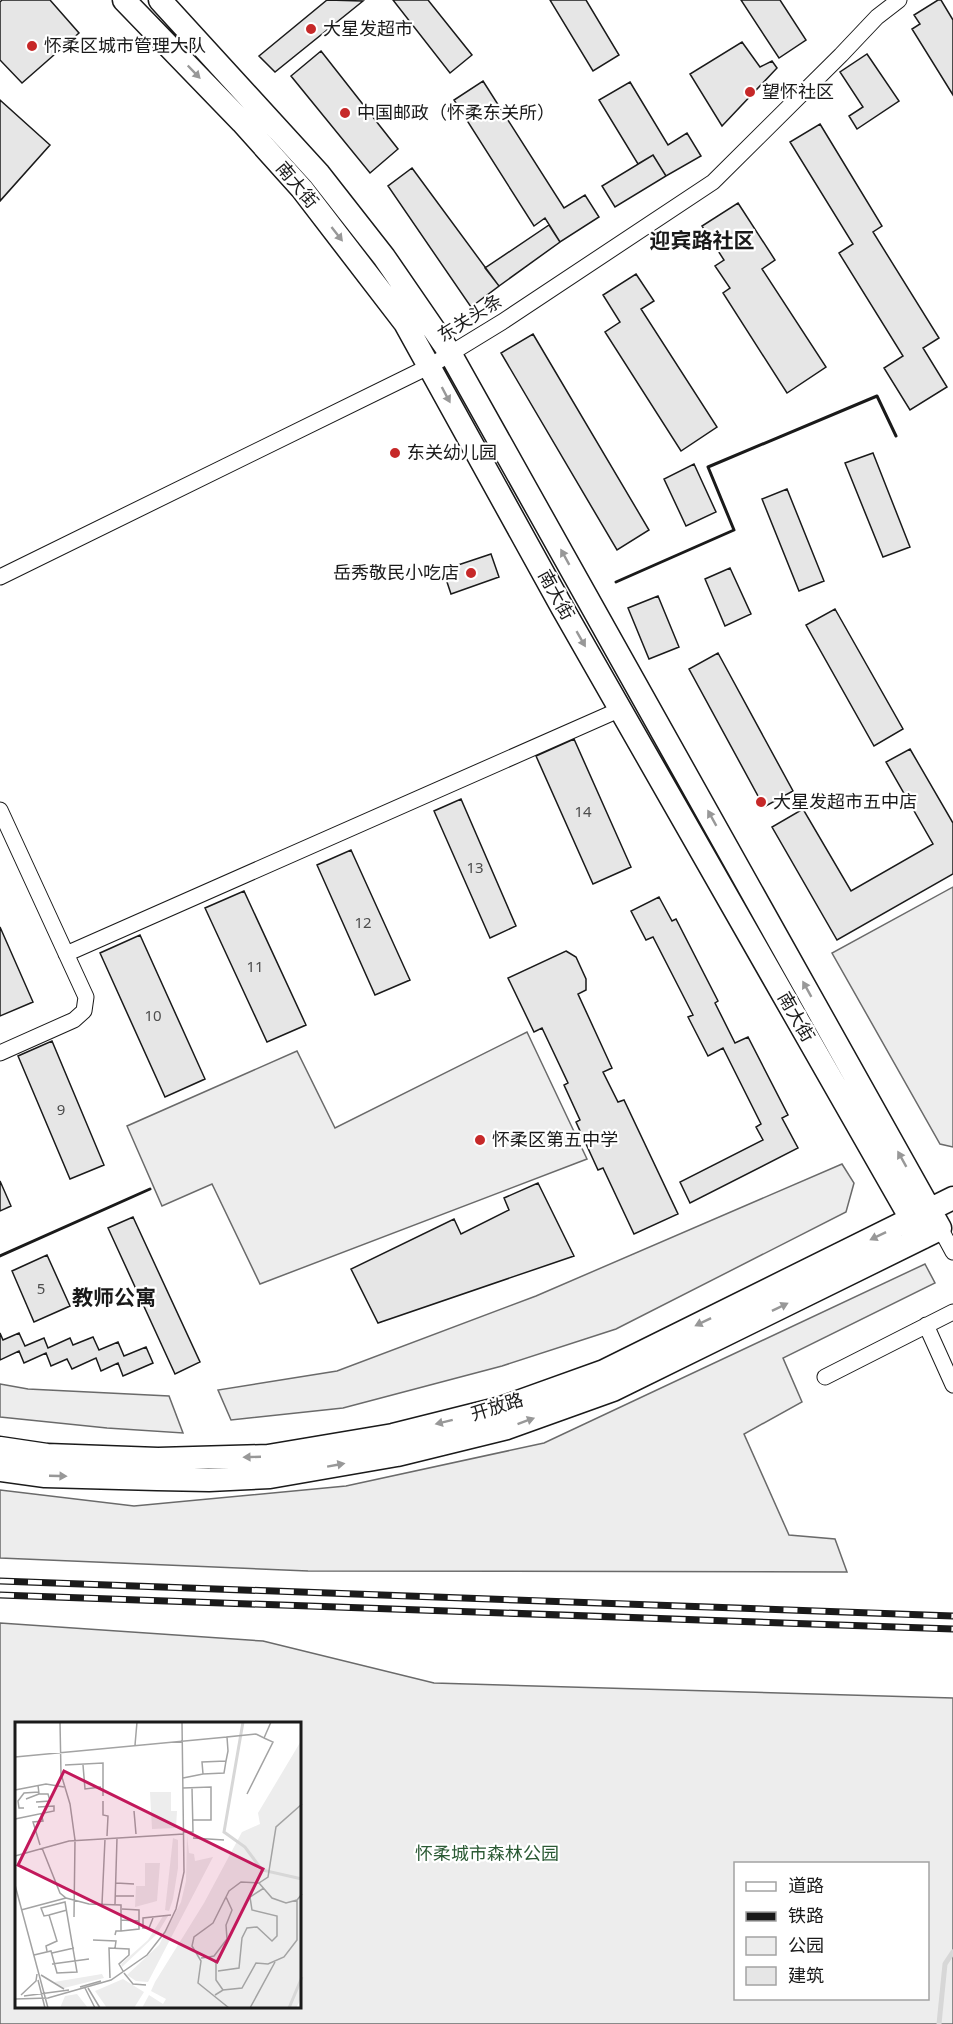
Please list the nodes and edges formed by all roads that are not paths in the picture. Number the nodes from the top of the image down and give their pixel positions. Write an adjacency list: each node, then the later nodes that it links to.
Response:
1 (124, 0): 5 (main road, 南大街, one-way to 5)
2 (160, 0): 4 (main road, 南大街)
3 (899, 0): 4 (street, 东关头条)
4 (450, 353): 5 (street, 东关头条); 12 (main road, 南大街, one-way to 4)
5 (430, 366): 6 (street, 东关头条); 7 (main road, 南大街, one-way to 7)
6 (0, 577)
7 (621, 709): 9 (street); 12 (main road, 南大街)
8 (0, 810): 9 (street)
9 (66, 954): 10 (street)
10 (0, 1053)
11 (953, 1198): 12 (main road, 开放路)
12 (932, 1223): 13 (street); 18 (main road, 开放路, one-way to 18); 19 (main road, 开放路, one-way to 12)
13 (953, 1252)
14 (953, 1312): 15 (street)
15 (926, 1325): 16 (street); 17 (street)
16 (825, 1377)
17 (953, 1385)
18 (0, 1448)
19 (0, 1470)

